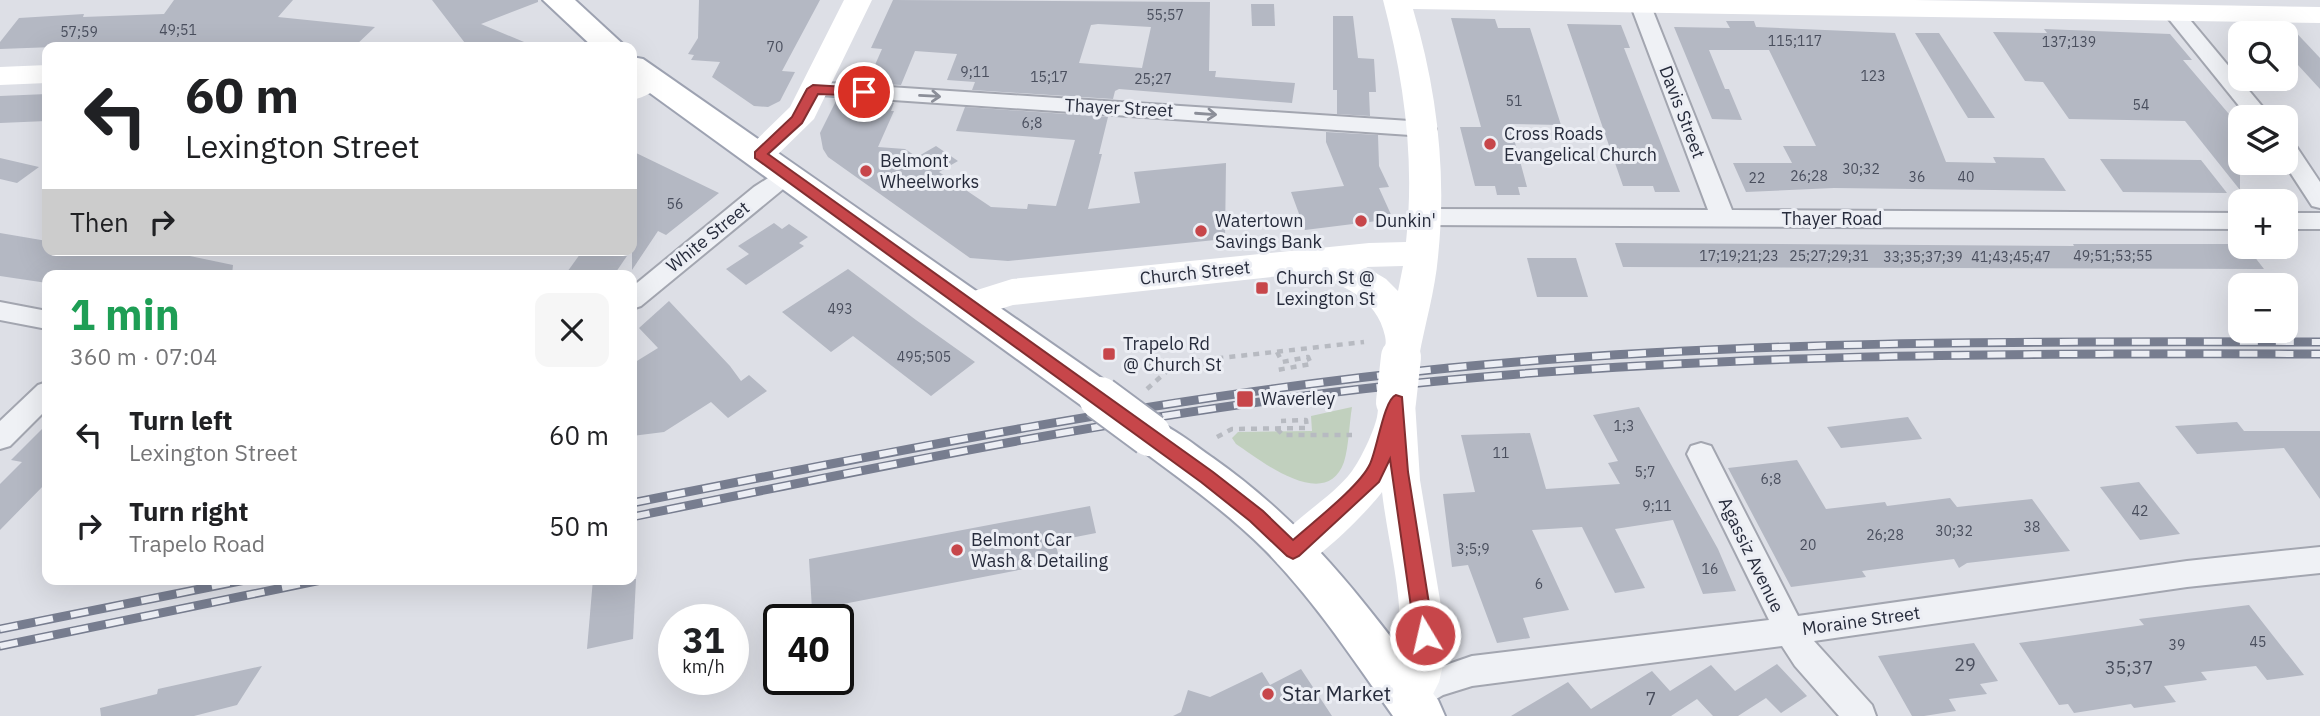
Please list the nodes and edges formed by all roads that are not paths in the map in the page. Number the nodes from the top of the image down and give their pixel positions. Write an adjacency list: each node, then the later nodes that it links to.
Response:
1 (558, 0): 7 (main road)
2 (858, 0): 11 (street)
3 (1396, 0): 4 (street); 13 (street)
4 (1641, 6): 5 (street); 19 (street, Davis Street)
5 (2174, 13): 6 (street); 12 (street)
6 (2320, 15)
7 (605, 42)
8 (42, 74): 9 (street)
9 (0, 76)
10 (638, 79): 14 (main road)
11 (813, 89): 13 (street, Thayer Street, one-way to 13); 14 (street)
12 (2250, 105)
13 (1425, 129): 18 (street)
14 (760, 155): 16 (main road)
15 (2298, 166): 17 (street)
16 (787, 176): 25 (street, White Street); 26 (main road)
17 (2320, 200)
18 (1424, 217): 19 (street, Thayer Road); 23 (street)
19 (1723, 218): 20 (street, Thayer Road)
20 (2228, 220)
21 (2298, 221): 22 (street)
22 (2320, 221)
23 (1422, 253): 24 (street, Church Street); 29 (street)
24 (1298, 262): 26 (street, Church Street); 29 (street)
25 (637, 296)
26 (971, 305): 34 (main road, bridge)
27 (0, 311): 28 (street)
28 (42, 319)
29 (1403, 347): 31 (street, bridge)
30 (42, 397): 32 (street)
31 (1396, 402): 34 (street); 37 (street)
32 (0, 438)
33 (1702, 454): 36 (street, Agassiz Avenue)
34 (1293, 551): 37 (main road)
35 (2320, 560): 36 (street, Moraine Street)
36 (1790, 631): 37 (street, Moraine Street); 38 (street, Agassiz Avenue)
37 (1415, 708)
38 (1860, 716)

